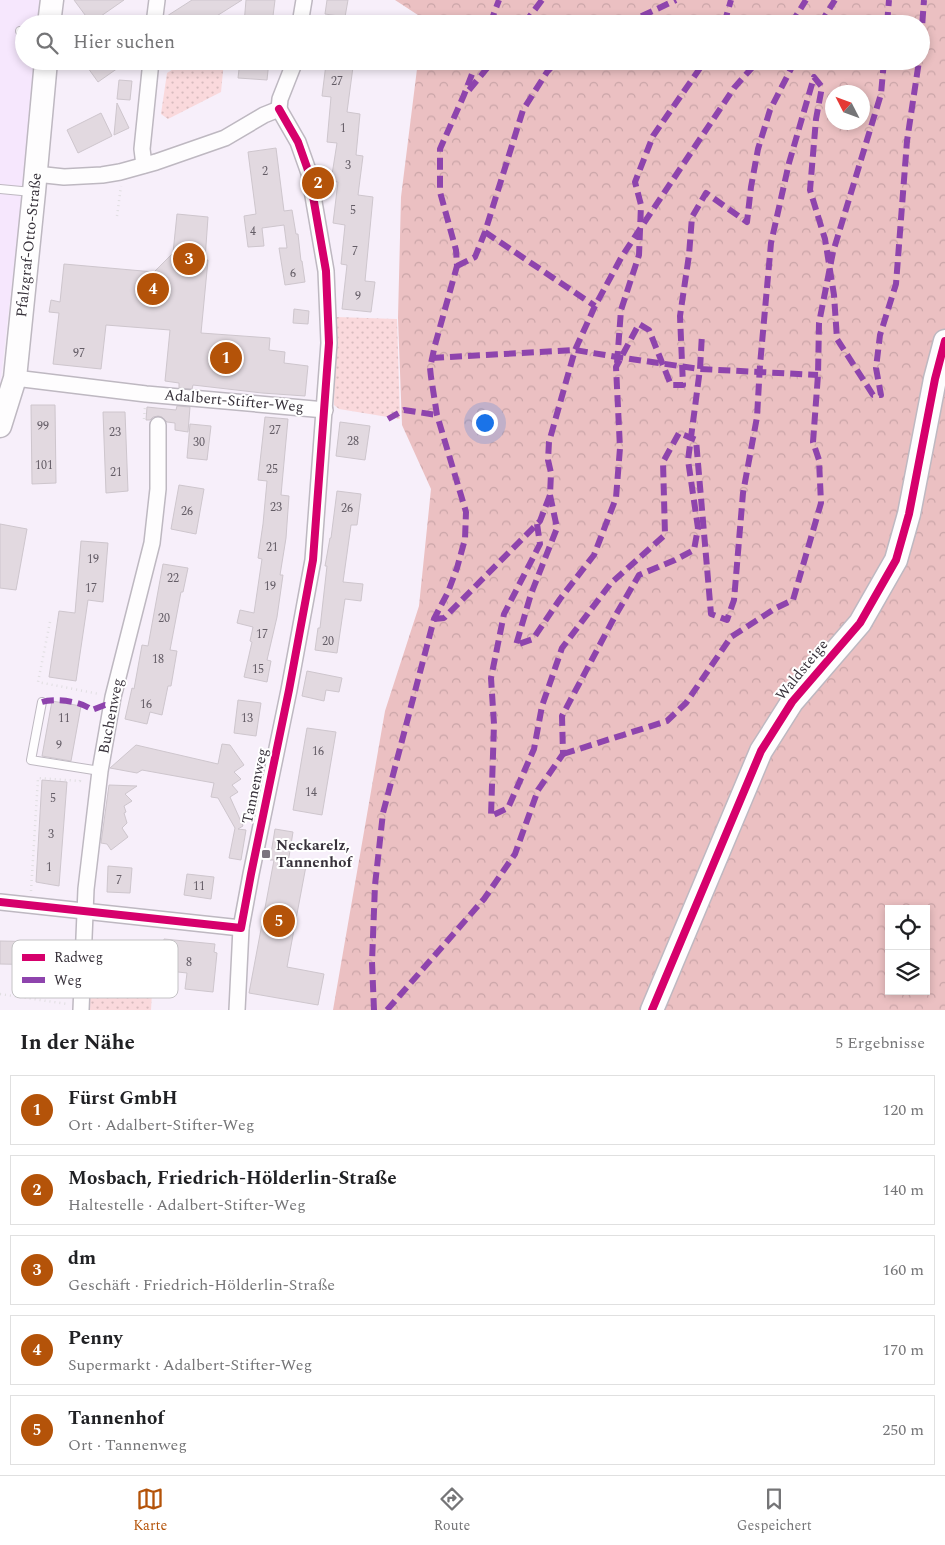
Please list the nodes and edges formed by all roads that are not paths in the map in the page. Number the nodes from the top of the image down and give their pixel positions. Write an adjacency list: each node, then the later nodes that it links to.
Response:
1 (52, 0): 4 (street)
2 (156, 0): 5 (street)
3 (304, 0): 6 (street)
4 (50, 15)
5 (155, 15)
6 (302, 15)
7 (45, 70): 12 (street, Pfalzgraf-Otto-Straße)
8 (150, 70): 11 (street)
9 (291, 70): 10 (street)
10 (279, 110): 11 (street); 16 (street, Adalbert-Stifter-Weg)
11 (144, 165): 12 (street)
12 (35, 183): 13 (lane); 15 (street, Pfalzgraf-Otto-Straße)
13 (0, 189)
14 (945, 341): 26 (street, Waldsteige)
15 (14, 378): 16 (street, Adalbert-Stifter-Weg); 18 (street, Pfalzgraf-Otto-Straße)
16 (325, 410): 23 (street, Tannenweg)
17 (158, 425): 20 (street, Buchenweg)
18 (0, 426)
19 (42, 702): 20 (lane)
20 (100, 771): 22 (street, Buchenweg)
21 (0, 902): 22 (street)
22 (84, 912): 23 (street); 24 (street, Buchenweg)
23 (241, 928): 25 (street, Tannenweg)
24 (83, 940)
25 (236, 1010)
26 (652, 1010)

